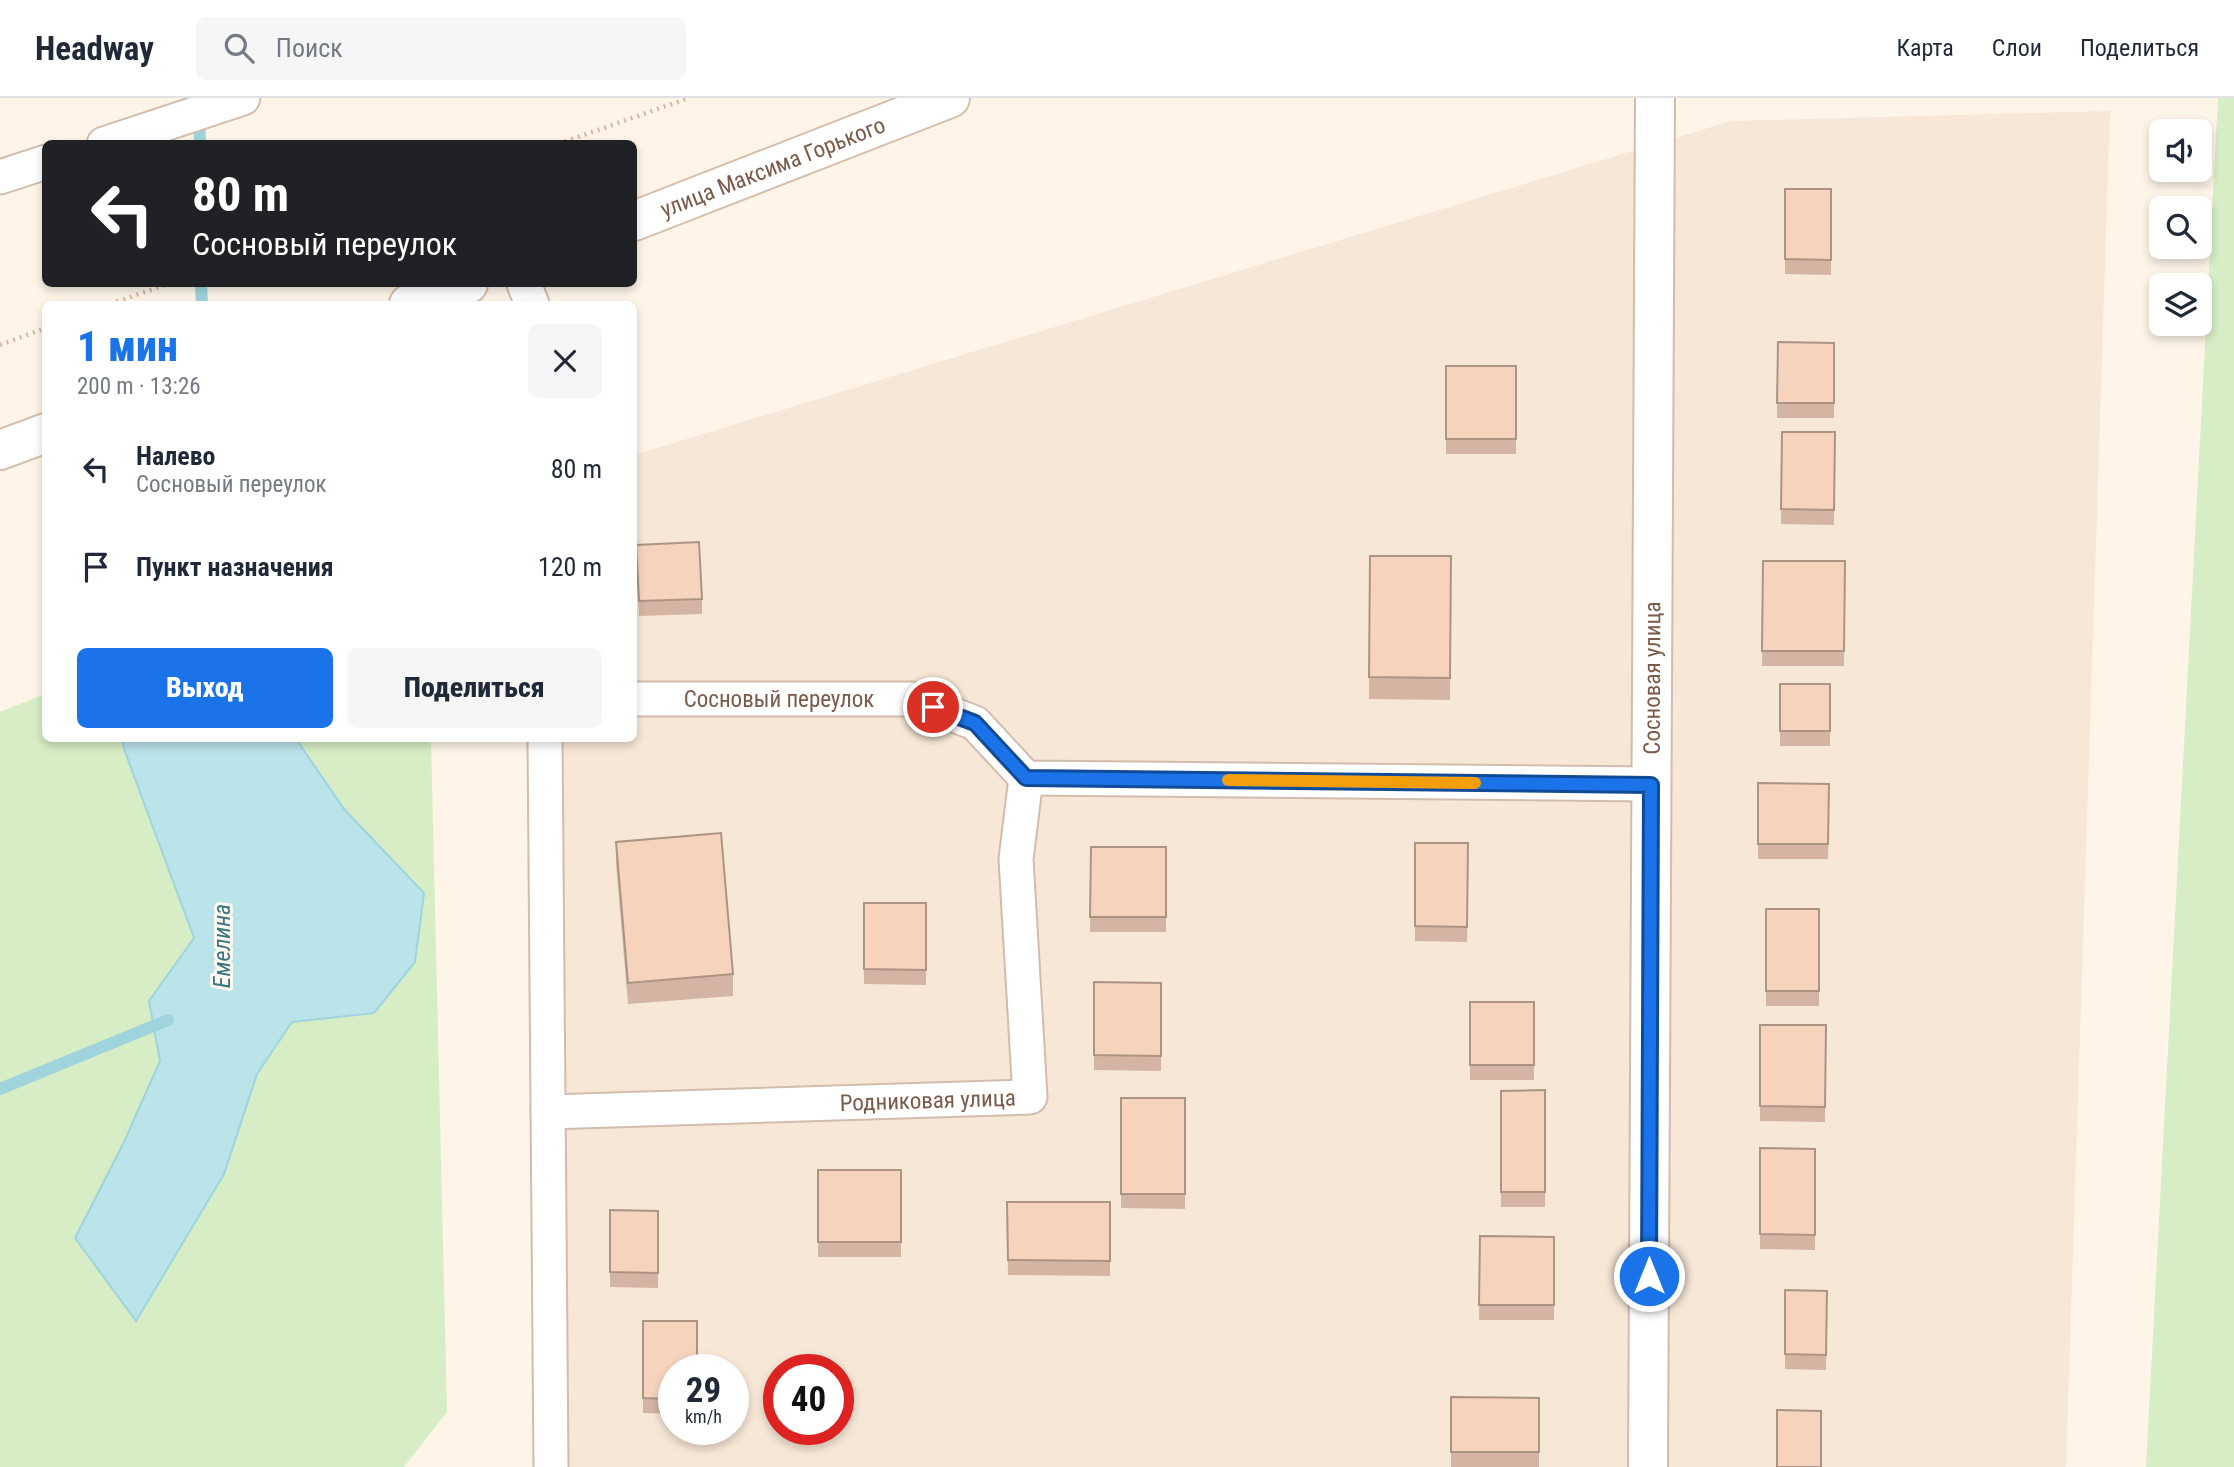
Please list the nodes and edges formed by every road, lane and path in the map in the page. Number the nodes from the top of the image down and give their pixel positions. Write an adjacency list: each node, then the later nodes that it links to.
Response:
1 (243, 98): 5 (street)
2 (689, 98): 6 (path)
3 (950, 98): 9 (street, улица Максима Горького)
4 (1655, 98): 21 (street, Сосновая улица)
5 (116, 140)
6 (569, 140)
7 (42, 164): 8 (street)
8 (0, 177)
9 (637, 220)
10 (159, 287): 12 (path)
11 (459, 287): 13 (street)
12 (119, 301)
13 (418, 301)
14 (42, 329): 15 (path)
15 (0, 345)
16 (42, 434): 17 (street)
17 (0, 450)
18 (637, 699): 20 (street, Сосновый переулок)
19 (545, 742): 22 (street)
20 (1026, 778): 21 (street); 22 (street, Родниковая улица)
21 (1651, 785): 24 (street, Сосновая улица)
22 (548, 1112): 23 (street)
23 (551, 1467)
24 (1648, 1467)

